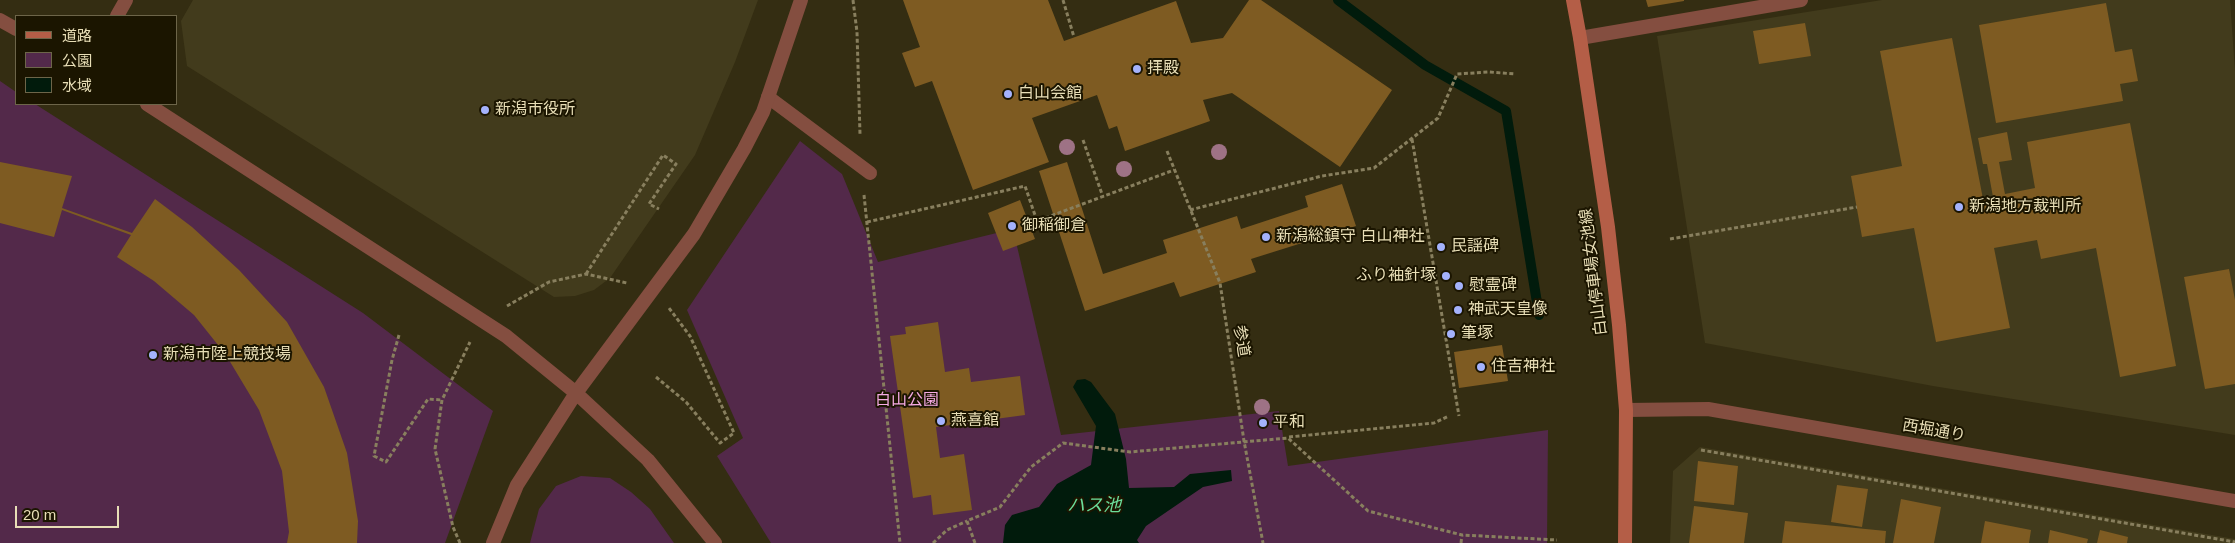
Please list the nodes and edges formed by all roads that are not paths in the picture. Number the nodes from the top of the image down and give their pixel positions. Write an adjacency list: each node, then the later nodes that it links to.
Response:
1 (126, 0): 5 (street)
2 (801, 0): 9 (street)
3 (1573, 0): 8 (main road, 白山停車場女池線)
4 (1801, 0): 8 (street)
5 (118, 15)
6 (0, 20): 7 (street)
7 (15, 28)
8 (1580, 38): 13 (main road, 白山停車場女池線)
9 (768, 97): 11 (street); 12 (street)
10 (150, 105): 12 (street)
11 (866, 170)
12 (576, 393): 15 (street); 16 (street)
13 (1626, 410): 14 (street, 西堀通り); 17 (main road, 白山停車場女池線)
14 (2235, 501)
15 (493, 543)
16 (715, 543)
17 (1625, 543)

